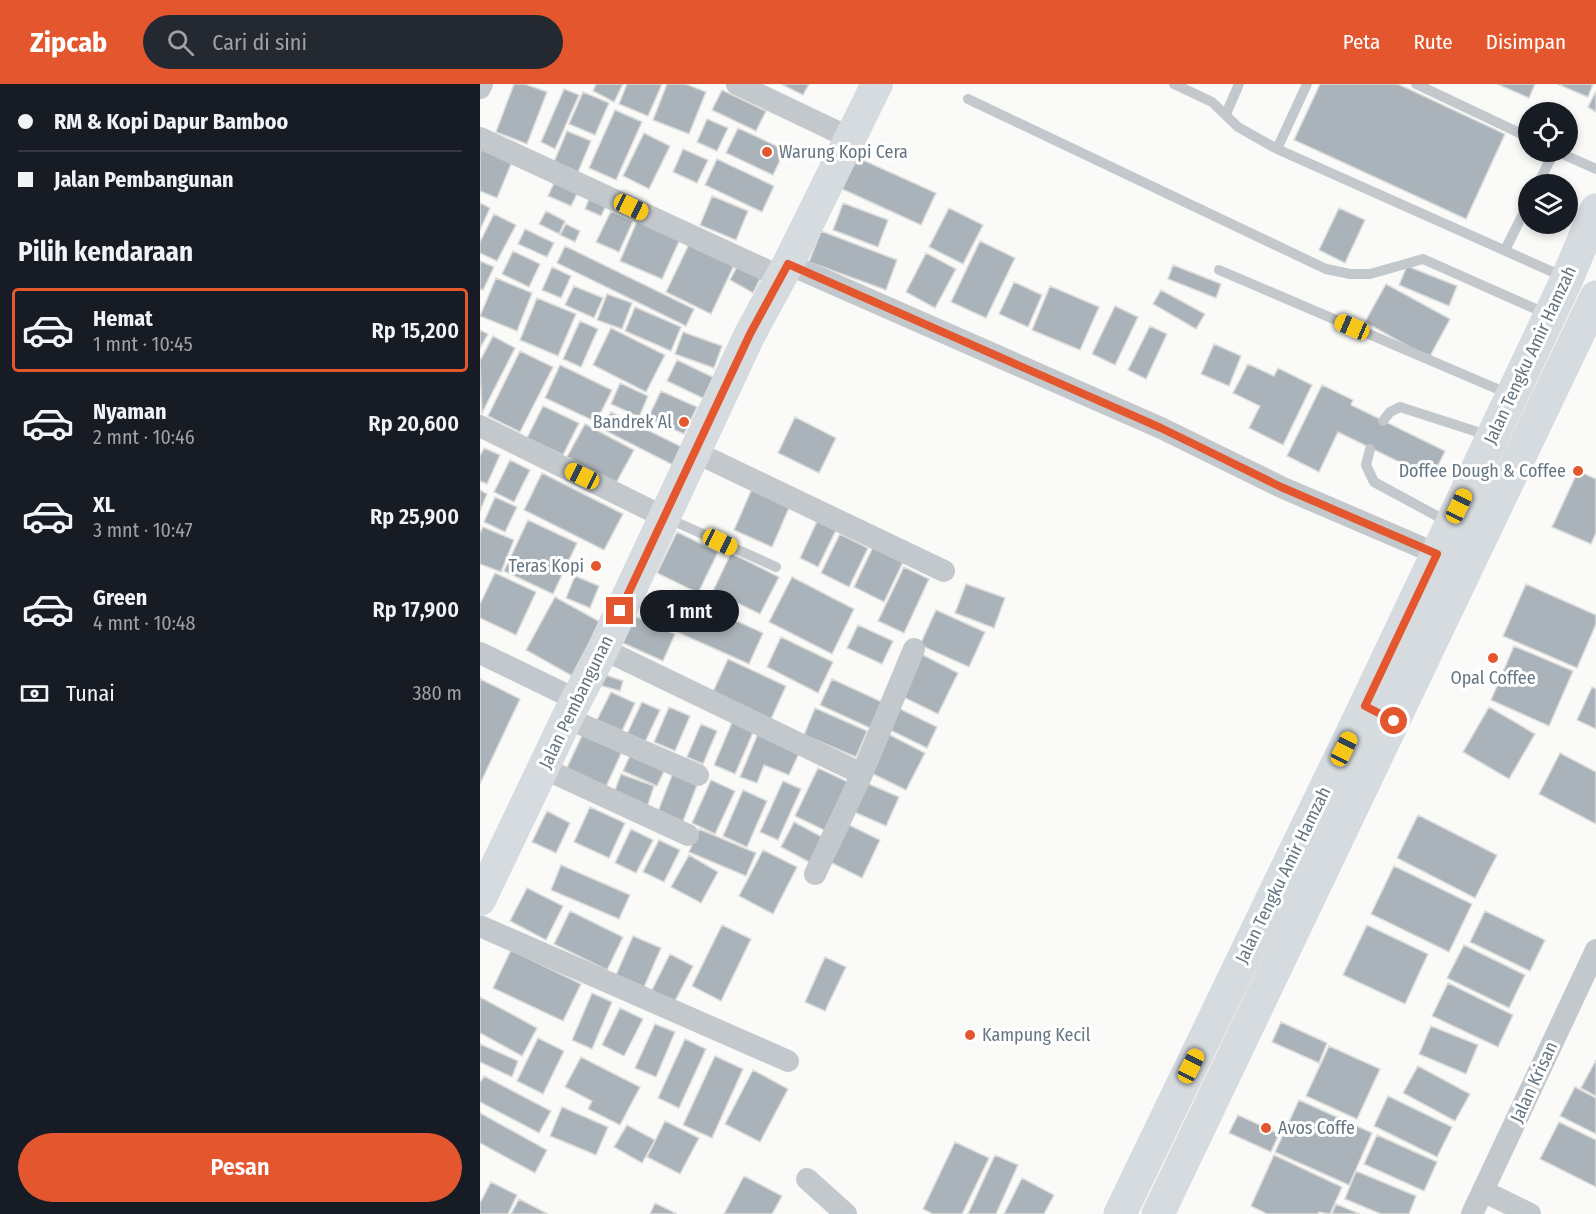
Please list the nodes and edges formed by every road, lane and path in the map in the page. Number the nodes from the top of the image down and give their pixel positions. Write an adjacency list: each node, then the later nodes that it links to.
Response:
1 (737, 84): 11 (street)
2 (877, 84): 11 (street, Jalan Pembangunan)
3 (1174, 84): 8 (lane)
4 (1239, 84): 8 (lane)
5 (1307, 84): 12 (lane)
6 (1416, 84): 9 (lane)
7 (968, 99): 22 (lane)
8 (1226, 114): 12 (lane)
9 (1518, 132)
10 (480, 138): 18 (street)
11 (850, 138): 18 (street, Jalan Pembangunan)
12 (1277, 149): 17 (lane)
13 (1578, 161): 14 (lane)
14 (1596, 169)
15 (1596, 210): 20 (main road, Jalan Tengku Amir Hamzah)
16 (1518, 224): 17 (lane)
17 (1505, 250): 20 (lane)
18 (785, 270): 29 (street, Jalan Pembangunan); 32 (street)
19 (1220, 270): 24 (lane)
20 (1567, 279): 22 (main road, Jalan Tengku Amir Hamzah)
21 (1596, 297): 23 (main road, Jalan Tengku Amir Hamzah)
22 (1550, 315): 23 (street); 24 (main road, Jalan Tengku Amir Hamzah)
23 (1588, 334): 40 (main road, Jalan Tengku Amir Hamzah)
24 (1511, 395): 27 (main road, Jalan Tengku Amir Hamzah)
25 (1383, 421): 27 (lane)
26 (480, 426): 30 (street)
27 (1492, 436): 31 (main road, Jalan Tengku Amir Hamzah)
28 (1370, 449): 31 (lane)
29 (695, 453): 30 (street, Jalan Pembangunan); 34 (street)
30 (664, 517): 33 (lane); 35 (street, Jalan Pembangunan)
31 (1451, 524): 32 (main road, Jalan Tengku Amir Hamzah)
32 (1437, 554): 38 (main road, Jalan Tengku Amir Hamzah)
33 (776, 567)
34 (944, 571)
35 (603, 649): 39 (street, Jalan Pembangunan); 42 (street)
36 (914, 649): 42 (street)
37 (480, 654): 39 (street)
38 (1365, 706): 40 (main road); 53 (main road, Jalan Tengku Amir Hamzah)
39 (572, 709): 41 (street, Jalan Pembangunan); 43 (street)
40 (1394, 721): 54 (main road, Jalan Tengku Amir Hamzah)
41 (543, 768): 44 (street); 46 (street, Jalan Pembangunan)
42 (862, 774): 45 (street)
43 (698, 775)
44 (688, 835)
45 (815, 874)
46 (480, 900)
47 (480, 926): 49 (street)
48 (1596, 950): 51 (street, Jalan Krisan)
49 (788, 1061)
50 (807, 1179): 52 (street)
51 (1483, 1191): 55 (street, Jalan Krisan); 56 (street)
52 (846, 1214)
53 (1120, 1214)
54 (1158, 1214)
55 (1472, 1214)
56 (1530, 1214)

